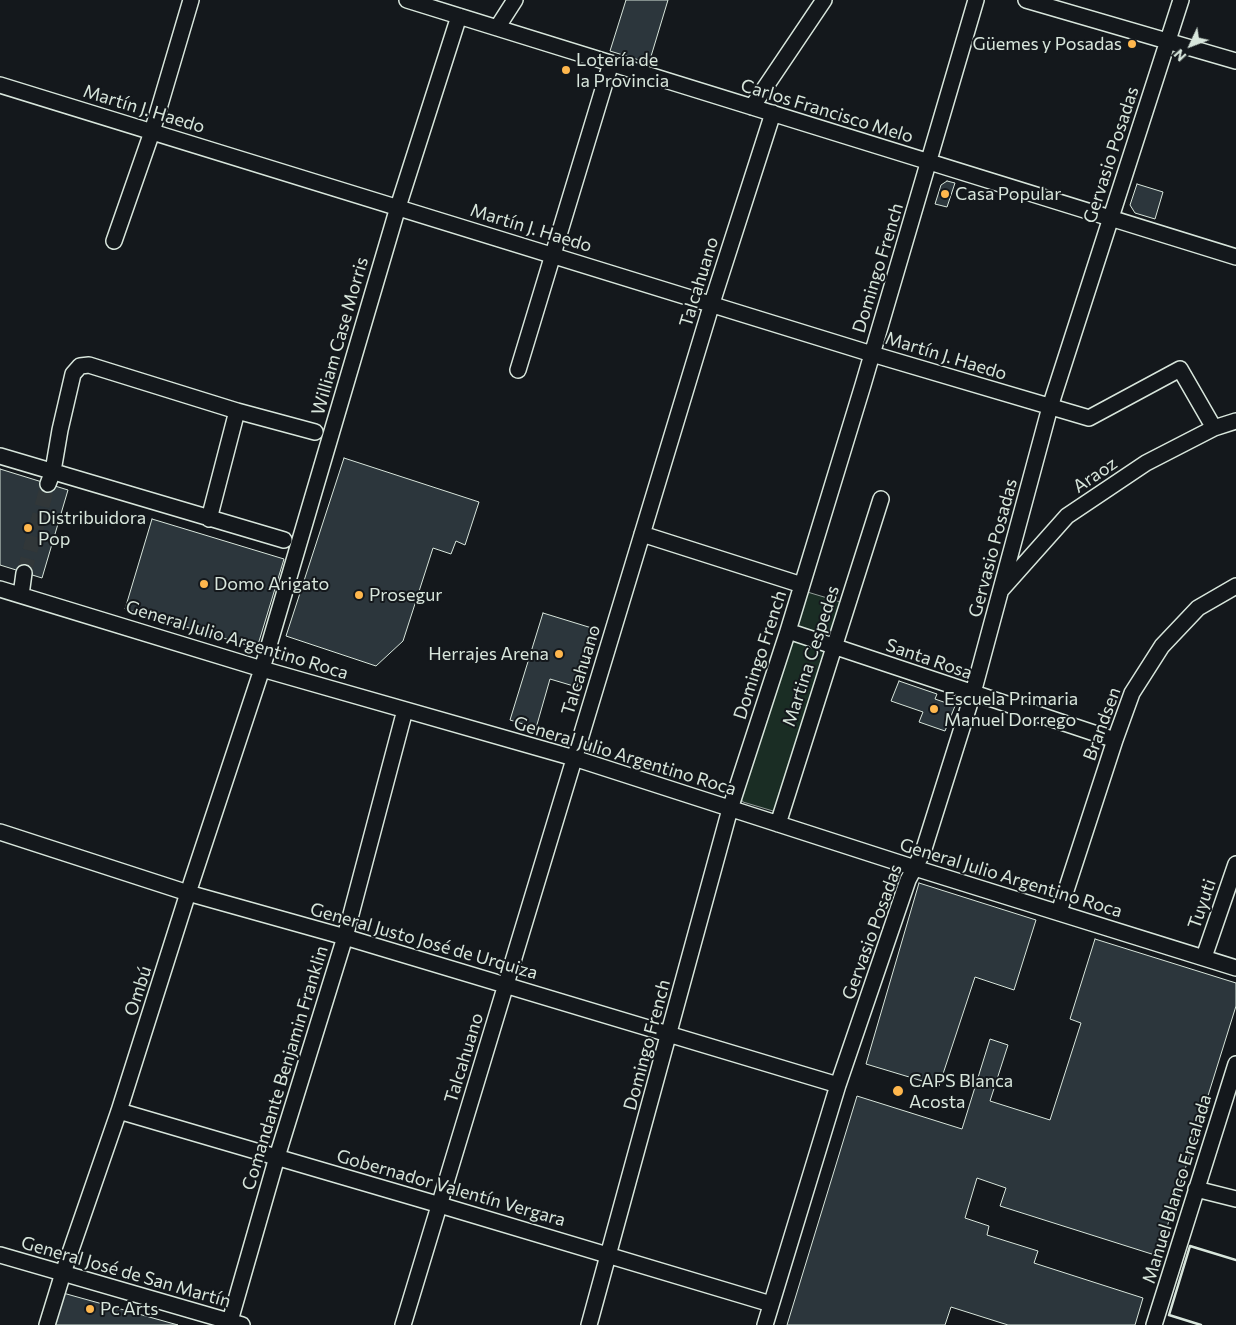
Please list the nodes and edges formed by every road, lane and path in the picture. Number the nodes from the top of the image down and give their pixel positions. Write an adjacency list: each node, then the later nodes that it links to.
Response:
1 (191, 0): 16 (street)
2 (407, 0): 8 (street, Carlos Francisco Melo)
3 (515, 0): 9 (street)
4 (824, 0): 14 (street)
5 (976, 0): 17 (street, Domingo French)
6 (1026, 0): 10 (street)
7 (1181, 0): 10 (street, Gervasio Posadas)
8 (459, 16): 9 (street, Carlos Francisco Melo); 18 (street, William Case Morris)
9 (498, 28): 12 (street, Carlos Francisco Melo)
10 (1168, 42): 11 (street); 19 (street, Gervasio Posadas)
11 (1236, 61)
12 (610, 63): 14 (street, Carlos Francisco Melo); 21 (street)
13 (0, 84): 16 (street, Martín J. Haedo)
14 (752, 107): 15 (street, Carlos Francisco Melo)
15 (773, 113): 17 (street, Carlos Francisco Melo); 23 (street, Talcahuano)
16 (152, 132): 18 (street, Martín J. Haedo); 20 (street)
17 (930, 163): 19 (street, Carlos Francisco Melo); 24 (street, Domingo French)
18 (398, 207): 21 (street, Martín J. Haedo); 45 (street, William Case Morris)
19 (1110, 218): 22 (street, Carlos Francisco Melo); 26 (street, Gervasio Posadas)
20 (114, 242)
21 (552, 254): 23 (street, Martín J. Haedo); 25 (street)
22 (1236, 257)
23 (712, 303): 24 (street, Martín J. Haedo); 35 (street, Talcahuano)
24 (872, 354): 26 (street, Martín J. Haedo); 38 (street, Domingo French)
25 (518, 370)
26 (1050, 407): 29 (street); 41 (street, Gervasio Posadas)
27 (237, 411): 30 (street); 32 (street); 34 (street)
28 (1236, 422): 29 (street, Araoz)
29 (1214, 428): 41 (street, Araoz)
30 (315, 432)
31 (0, 456): 32 (street)
32 (51, 478): 34 (street)
33 (881, 499): 44 (street, Martina Cespedes)
34 (209, 518): 36 (street)
35 (642, 534): 38 (street); 49 (street, Talcahuano)
36 (284, 540)
37 (24, 572): 42 (street)
38 (802, 585): 43 (street, Domingo French)
39 (1236, 586): 48 (street, Brandsen)
40 (0, 589): 42 (street, General Julio Argentino Roca)
41 (1000, 592): 46 (street, Gervasio Posadas)
42 (21, 595): 45 (street, General Julio Argentino Roca)
43 (788, 631): 44 (street, Santa Rosa); 50 (street, Domingo French)
44 (834, 646): 46 (street, Santa Rosa); 51 (street, Martina Cespedes)
45 (262, 668): 47 (street, General Julio Argentino Roca); 55 (street, Ombú)
46 (973, 693): 48 (street, Santa Rosa); 54 (street, Gervasio Posadas)
47 (405, 710): 49 (street, General Julio Argentino Roca); 57 (street, Comandante Benjamin Franklin)
48 (1115, 740): 56 (street, Brandsen)
49 (574, 758): 50 (street, General Julio Argentino Roca); 60 (street, Talcahuano)
50 (730, 808): 51 (street, General Julio Argentino Roca); 61 (street, Domingo French)
51 (778, 824): 54 (street, General Julio Argentino Roca)
52 (0, 832): 55 (street, General Justo José de Urquiza)
53 (1236, 864): 58 (street, Tuyuti)
54 (915, 868): 56 (street, General Julio Argentino Roca); 63 (street, Gervasio Posadas)
55 (188, 894): 57 (street, General Justo José de Urquiza); 64 (street, Ombú)
56 (1059, 912): 58 (street, General Julio Argentino Roca)
57 (345, 936): 60 (street, General Justo José de Urquiza); 65 (street, Comandante Benjamin Franklin)
58 (1204, 957): 59 (street, General Julio Argentino Roca)
59 (1236, 968)
60 (506, 984): 61 (street, General Justo José de Urquiza); 68 (street, Talcahuano)
61 (669, 1035): 63 (street, General Justo José de Urquiza); 70 (street, Domingo French)
62 (1236, 1064): 66 (street, Manuel Blanco Encalada)
63 (838, 1085): 72 (street, Gervasio Posadas)
64 (119, 1111): 65 (street, Gobernador Valentín Vergara); 71 (street, Ombú)
65 (277, 1156): 68 (street, Gobernador Valentín Vergara); 73 (street, Comandante Benjamin Franklin)
66 (1196, 1189): 67 (street); 78 (street, Manuel Blanco Encalada)
67 (1236, 1200)
68 (440, 1205): 70 (street, Gobernador Valentín Vergara); 75 (street, Talcahuano)
69 (0, 1255): 71 (street, General José de San Martín)
70 (608, 1255): 72 (street, Gobernador Valentín Vergara); 76 (street, Domingo French)
71 (63, 1273): 73 (street, General José de San Martín); 74 (street, Ombú)
72 (771, 1304): 77 (street, Gervasio Posadas)
73 (236, 1323)
74 (47, 1325)
75 (404, 1325)
76 (589, 1325)
77 (765, 1325)
78 (1154, 1325)

